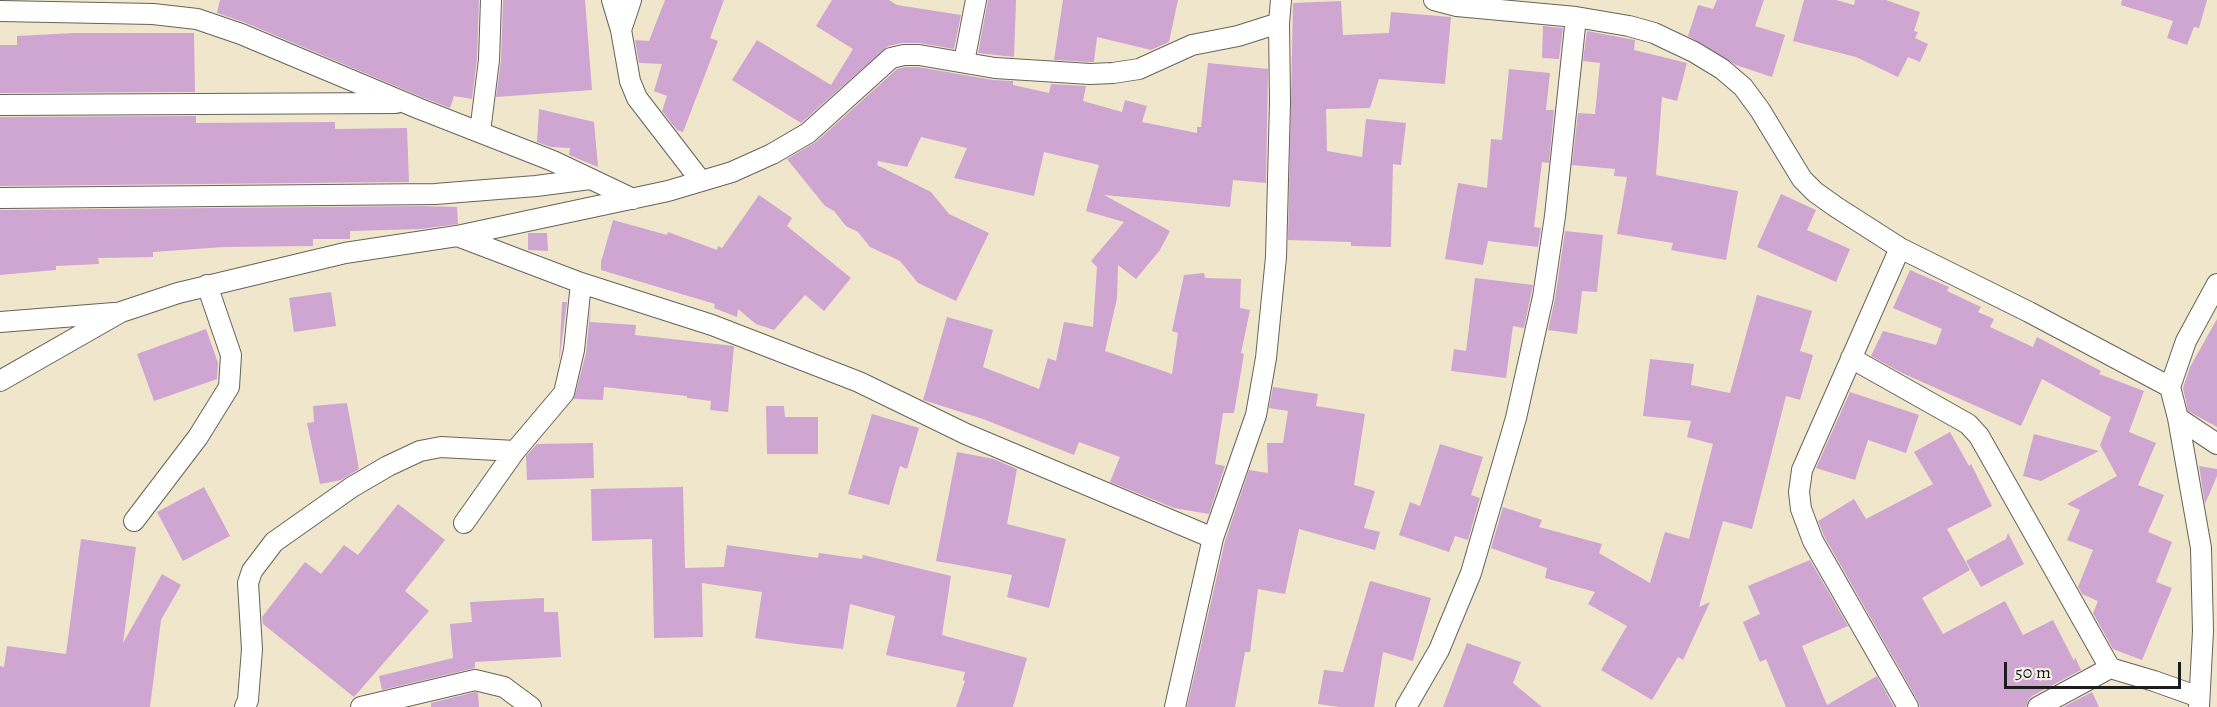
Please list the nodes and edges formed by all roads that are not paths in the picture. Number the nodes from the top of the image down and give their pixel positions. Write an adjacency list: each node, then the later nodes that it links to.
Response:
1 (170, 0): 9 (street)
2 (491, 0): 16 (street)
3 (612, 0): 12 (street)
4 (631, 0): 12 (street)
5 (976, 0): 13 (street)
6 (1281, 0): 11 (street)
7 (1434, 0): 10 (street)
8 (0, 11): 9 (street)
9 (153, 14): 14 (street)
10 (1576, 17): 22 (street); 43 (street)
11 (1279, 23): 13 (street); 36 (street)
12 (621, 30): 18 (street)
13 (964, 62): 18 (street)
14 (407, 103): 15 (street); 16 (street)
15 (0, 105)
16 (480, 132): 17 (street)
17 (590, 179): 19 (street); 20 (street)
18 (701, 181): 20 (street)
19 (0, 198)
20 (633, 199): 21 (street)
21 (457, 236): 23 (street); 25 (street)
22 (1900, 248): 28 (street); 30 (street)
23 (581, 283): 33 (street); 36 (street)
24 (2217, 284): 30 (street)
25 (207, 285): 26 (street); 34 (street)
26 (121, 312): 27 (street); 29 (street)
27 (0, 322)
28 (1851, 358): 37 (street); 44 (street)
29 (0, 381)
30 (2170, 387): 31 (street)
31 (2178, 418): 32 (street); 38 (street)
32 (2217, 444)
33 (515, 451): 35 (street); 39 (street)
34 (134, 520)
35 (464, 523)
36 (1213, 538): 42 (street)
37 (2110, 668): 38 (street); 45 (street)
38 (2199, 702)
39 (245, 707)
40 (361, 707): 41 (street)
41 (531, 707)
42 (1175, 707)
43 (1406, 707)
44 (1908, 707)
45 (2038, 707)

